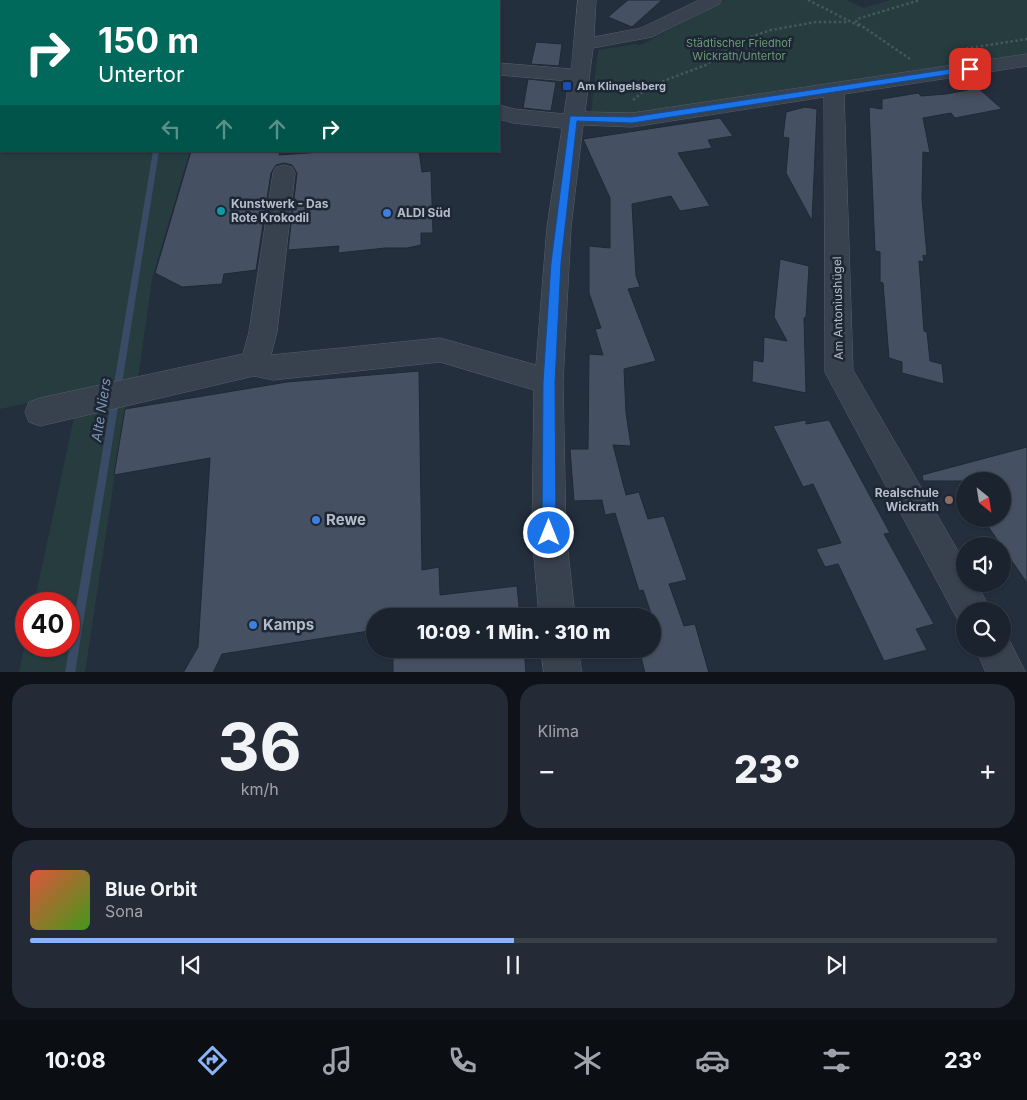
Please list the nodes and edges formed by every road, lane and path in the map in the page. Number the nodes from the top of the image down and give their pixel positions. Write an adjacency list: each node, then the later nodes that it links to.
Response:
1 (587, 0): 8 (street)
2 (713, 0): 8 (street)
3 (808, 0): 5 (path)
4 (920, 0): 6 (path)
5 (848, 22): 6 (path); 19 (path)
6 (864, 28): 11 (path)
7 (1027, 39): 9 (path)
8 (584, 44): 15 (street)
9 (948, 52)
10 (918, 56): 11 (path)
11 (909, 58): 14 (path)
12 (1027, 60): 14 (street)
13 (500, 69): 15 (street)
14 (931, 75): 16 (street)
15 (580, 76): 18 (street)
16 (834, 90): 19 (street); 24 (street, Am Antoniushügel)
17 (500, 112): 18 (street)
18 (573, 120): 19 (street); 22 (street)
19 (632, 120)
20 (284, 173): 21 (street)
21 (254, 364): 22 (street); 23 (street)
22 (549, 382): 25 (street)
23 (40, 412)
24 (968, 602)
25 (556, 608)
26 (999, 657): 29 (street)
27 (561, 658): 28 (street)
28 (563, 672)
29 (1008, 672)

